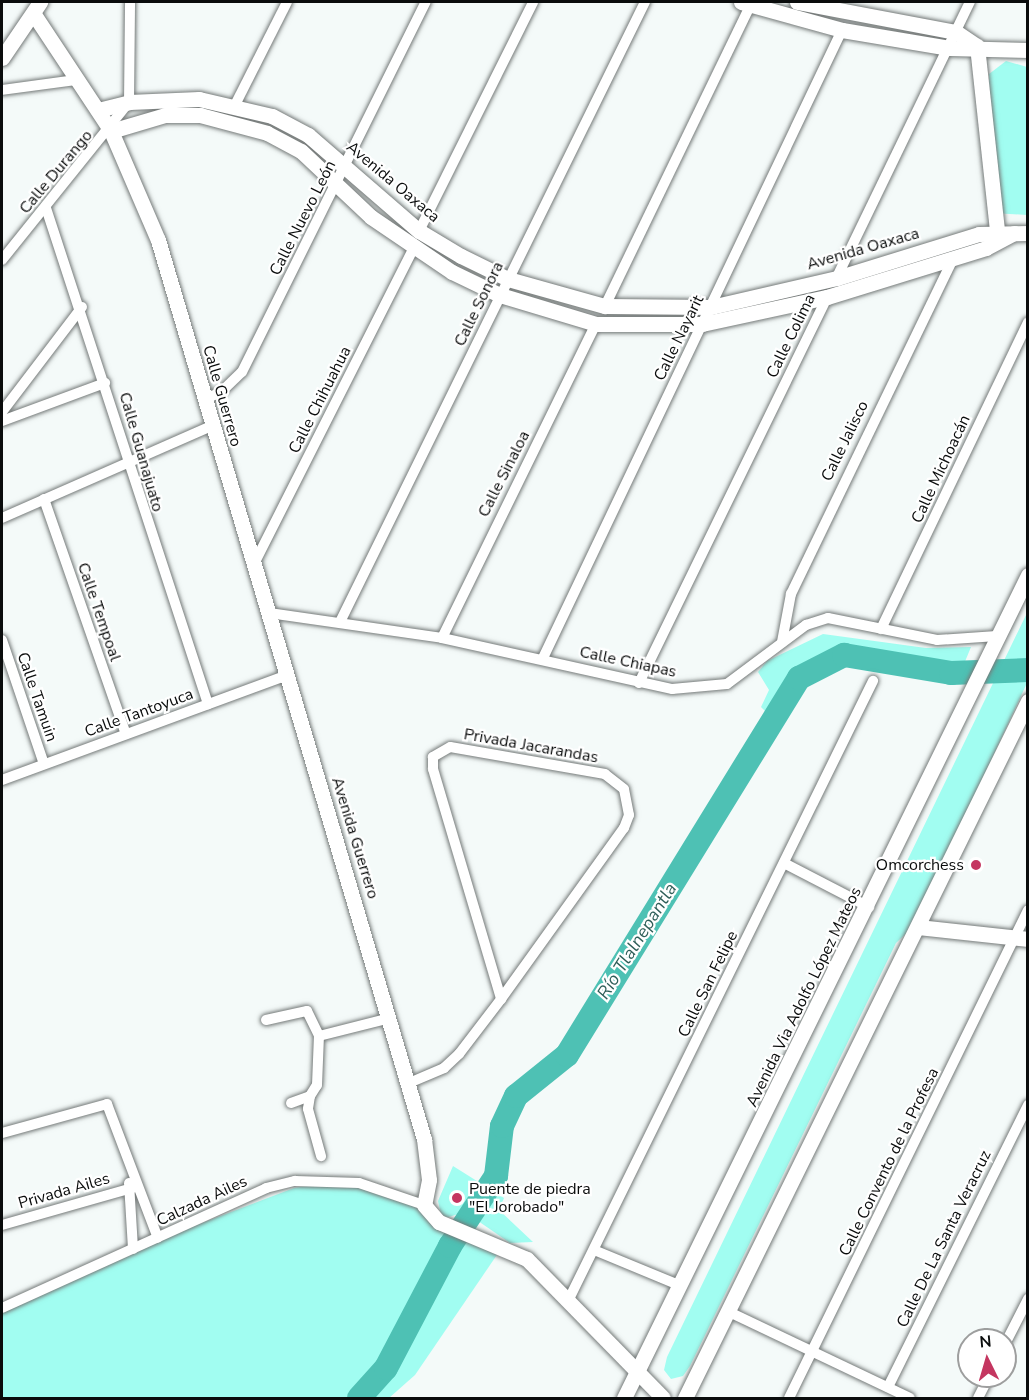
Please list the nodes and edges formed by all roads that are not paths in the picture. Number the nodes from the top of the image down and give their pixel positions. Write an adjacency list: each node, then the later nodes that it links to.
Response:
1 (129, 2): 19 (street)
2 (287, 2): 20 (street)
3 (426, 2): 23 (street, Calle Nuevo León)
4 (533, 2): 26 (street)
5 (645, 2): 33 (street, Calle Sonora)
6 (797, 2): 9 (street)
7 (970, 2): 12 (street, Calle Colima)
8 (748, 3): 11 (street); 36 (street)
9 (857, 8): 12 (street)
10 (38, 9): 16 (street); 17 (street, Calle Guerrero)
11 (842, 30): 14 (street); 38 (street, Calle Nayarit)
12 (956, 32): 13 (street); 14 (street, Calle Colima)
13 (977, 46): 14 (street); 15 (street); 28 (street)
14 (950, 48): 32 (street, Calle Colima)
15 (1028, 50)
16 (2, 58)
17 (76, 80): 18 (street); 21 (street, Calle Guerrero)
18 (2, 90)
19 (129, 102): 20 (street, Avenida Oaxaca); 21 (street, Avenida Oaxaca); 22 (street)
20 (236, 104): 23 (street, Avenida Oaxaca)
21 (98, 110): 22 (street, Calle Guerrero)
22 (111, 131): 24 (street, Avenida Oaxaca); 25 (street, Calle Durango); 43 (street, Calle Guerrero)
23 (347, 166): 24 (street, Calle Nuevo León); 26 (street, Avenida Oaxaca)
24 (338, 183): 29 (street, Avenida Oaxaca); 43 (street, Calle Nuevo León)
25 (46, 208): 31 (street, Calle Durango); 37 (street, Calle Guanajuato)
26 (419, 231): 33 (street, Avenida Oaxaca)
27 (1021, 233): 28 (street, Avenida Oaxaca)
28 (998, 236): 30 (street, Avenida Oaxaca); 32 (street, Avenida Oaxaca)
29 (413, 249): 34 (street, Avenida Oaxaca); 50 (street, Calle Chihuahua)
30 (953, 259): 35 (street, Avenida Oaxaca); 58 (street, Calle Jalisco)
31 (2, 260)
32 (837, 278): 35 (street, Calle Colima); 38 (street, Avenida Oaxaca)
33 (508, 279): 34 (street, Calle Sonora); 36 (street, Avenida Oaxaca)
34 (500, 295): 40 (street, Avenida Oaxaca); 53 (street, Calle Sonora)
35 (827, 297): 41 (street, Avenida Oaxaca); 62 (street, Calle Colima)
36 (605, 306): 38 (street, Avenida Oaxaca)
37 (82, 307): 42 (street, Calle Guanajuato); 44 (street)
38 (711, 307): 41 (street, Calle Nayarit)
39 (1028, 322): 54 (street, Calle Michoacán)
40 (596, 324): 41 (street, Avenida Oaxaca); 56 (street, Calle Sinaloa)
41 (702, 324): 59 (street, Calle Nayarit)
42 (105, 383): 45 (street); 47 (street, Calle Guanajuato)
43 (204, 399): 46 (street, Calle Guerrero)
44 (2, 412)
45 (2, 421)
46 (212, 426): 47 (street); 50 (street, Calle Guerrero)
47 (125, 462): 48 (street); 63 (street, Calle Guanajuato)
48 (44, 499): 49 (street); 65 (street, Calle Tempoal)
49 (2, 518)
50 (254, 564): 52 (street, Calle Guerrero)
51 (1028, 575): 55 (street, Avenida Via Adolfo López Mateos)
52 (269, 613): 53 (street, Calle Chiapas); 60 (street, Calle Guerrero)
53 (341, 620): 56 (street, Calle Chiapas)
54 (881, 629): 55 (street, Calle Chiapas); 58 (street, Calle Chiapas)
55 (997, 636): 69 (street, Avenida Via Adolfo López Mateos)
56 (442, 638): 59 (street, Calle Chiapas)
57 (2, 640): 66 (street, Calle Tamuin)
58 (782, 642): 62 (street, Calle Chiapas)
59 (543, 658): 62 (street, Calle Chiapas)
60 (288, 675): 63 (street, Calle Tantoyuca); 74 (street, Avenida Guerrero)
61 (873, 681): 68 (street, Calle San Felipe)
62 (639, 683)
63 (208, 704): 65 (street, Calle Tantoyuca)
64 (1026, 705): 71 (street)
65 (126, 734): 66 (street, Calle Tantoyuca)
66 (44, 764): 67 (street, Calle Tantoyuca)
67 (2, 780)
68 (784, 863): 69 (street); 88 (street, Calle San Felipe)
69 (869, 907): 89 (street, Avenida Via Adolfo López Mateos)
70 (1028, 910): 72 (street, Calle Convento de la Profesa)
71 (918, 927): 72 (street); 93 (street)
72 (1021, 938): 95 (street, Calle Convento de la Profesa)
73 (501, 999): 73 (street, Privada Jacarandas); 77 (street, Privada Jacarandas)
74 (389, 1015): 76 (street); 77 (street, Avenida Guerrero)
75 (266, 1020): 76 (street)
76 (318, 1036): 78 (street)
77 (409, 1083): 84 (street, Avenida Guerrero)
78 (310, 1096): 79 (street); 82 (street)
79 (291, 1103)
80 (1028, 1105): 97 (street, Calle De La Santa Veracruz)
81 (2, 1133): 83 (street)
82 (321, 1156)
83 (132, 1187): 85 (street, Privada Ailes); 86 (street); 87 (street)
84 (424, 1205): 86 (street, Calzada Ailes); 90 (street)
85 (2, 1225)
86 (158, 1238): 87 (street, Calzada Ailes)
87 (133, 1250): 92 (street, Calzada Ailes)
88 (594, 1250): 89 (street); 90 (street, Calle San Felipe)
89 (681, 1286): 96 (street, Avenida Via Adolfo López Mateos)
90 (569, 1299): 96 (street)
91 (1027, 1302): 94 (street)
92 (2, 1308)
93 (729, 1312): 95 (street); 100 (street)
94 (1013, 1328)
95 (813, 1353): 97 (street); 101 (street, Calle Convento de la Profesa)
96 (638, 1371): 98 (street, Avenida Via Adolfo López Mateos); 99 (street)
97 (888, 1387): 102 (street)
98 (624, 1398)
99 (663, 1398)
100 (685, 1398)
101 (789, 1398)
102 (910, 1398)

